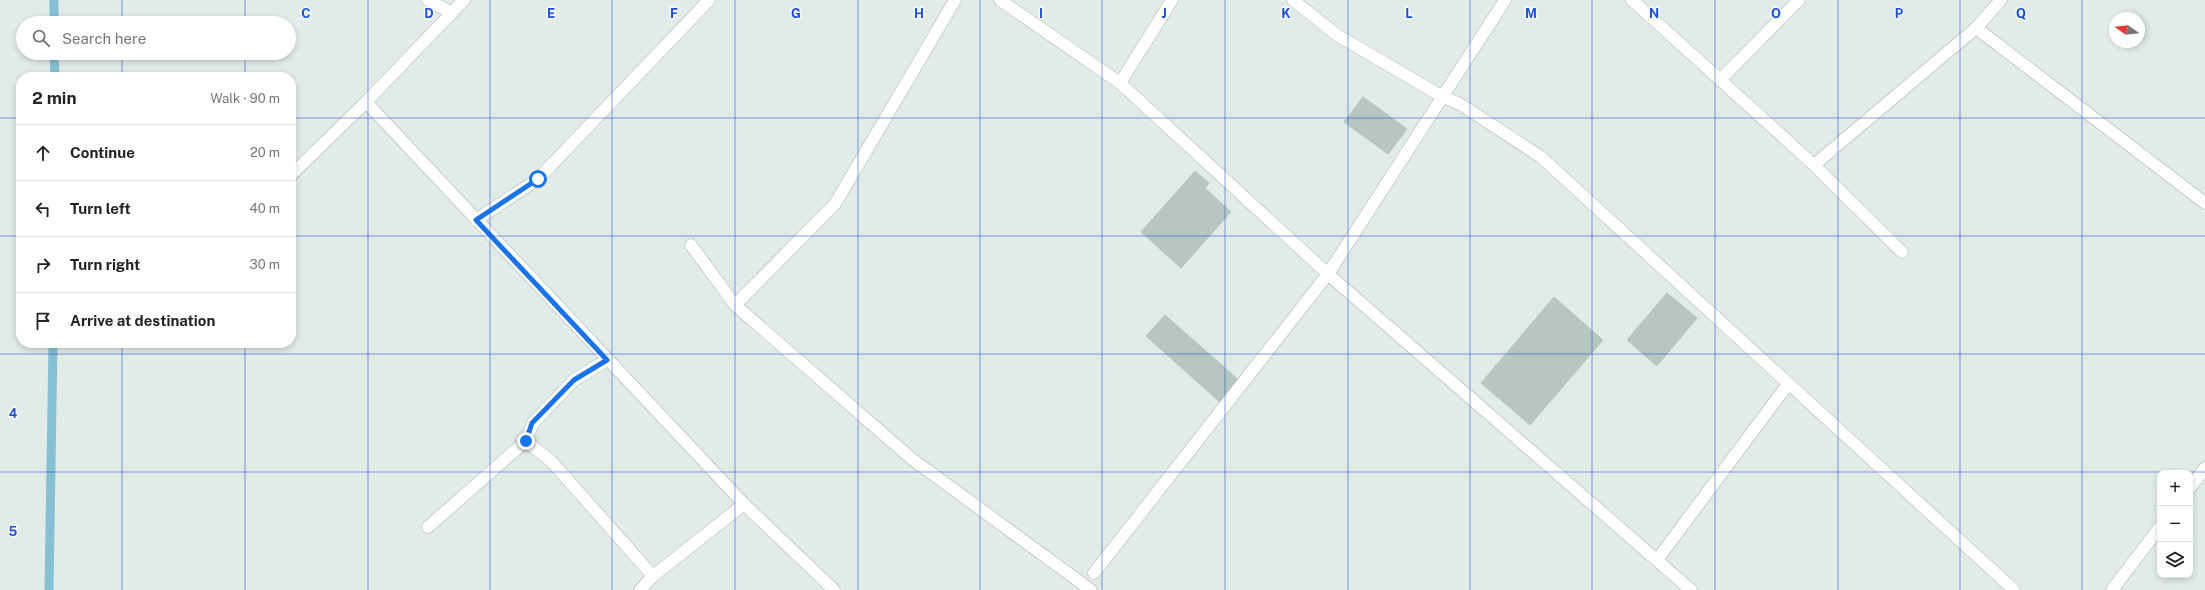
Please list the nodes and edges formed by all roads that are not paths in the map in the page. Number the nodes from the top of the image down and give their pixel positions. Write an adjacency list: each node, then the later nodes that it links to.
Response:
1 (428, 0): 12 (street)
2 (464, 0): 12 (street)
3 (709, 0): 21 (street)
4 (954, 0): 25 (street)
5 (1000, 0): 15 (street)
6 (1172, 0): 15 (street)
7 (1293, 0): 16 (street)
8 (1505, 0): 16 (street)
9 (1632, 0): 14 (street)
10 (1799, 0): 14 (street)
11 (2001, 0): 13 (street)
12 (452, 14): 17 (street)
13 (1976, 28): 18 (street); 20 (street)
14 (1720, 80): 18 (street)
15 (1120, 83): 24 (street)
16 (1443, 97): 24 (street); 27 (street)
17 (366, 102): 19 (street); 21 (street)
18 (1814, 165): 23 (street)
19 (296, 170)
20 (2205, 203)
21 (476, 220): 26 (street)
22 (691, 245): 25 (street)
23 (1902, 252)
24 (1328, 274): 34 (street); 35 (street)
25 (736, 305): 39 (street)
26 (607, 360): 28 (street); 31 (street)
27 (1788, 384): 34 (street); 41 (street)
28 (526, 441): 32 (street); 36 (street)
29 (2205, 468): 30 (street)
30 (2193, 484)
31 (744, 504): 36 (street); 38 (street)
32 (428, 527)
33 (2157, 531): 42 (street)
34 (1657, 560): 40 (street)
35 (1094, 573)
36 (652, 576): 37 (street)
37 (640, 590)
38 (834, 590)
39 (1091, 590)
40 (1691, 590)
41 (2014, 590)
42 (2112, 590)

